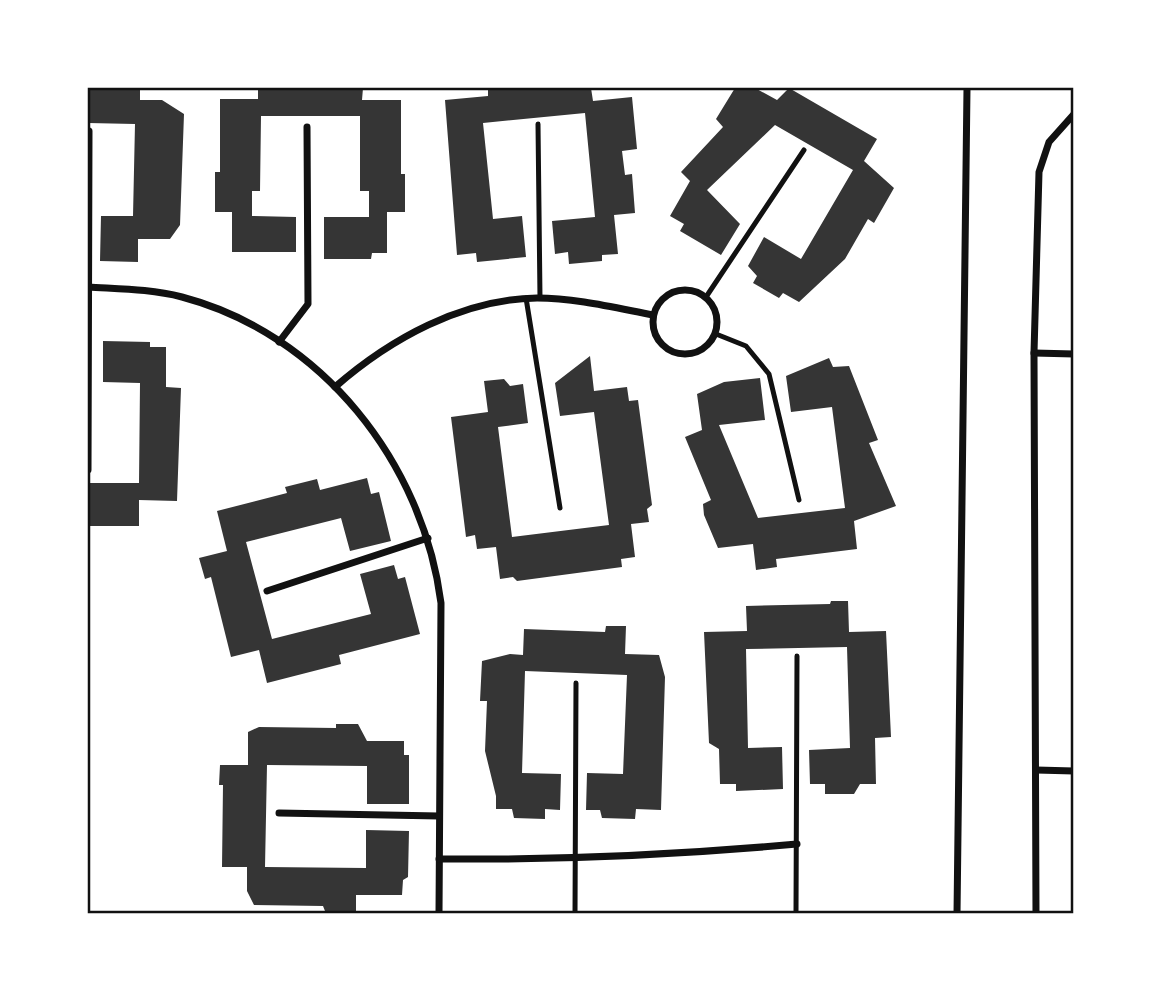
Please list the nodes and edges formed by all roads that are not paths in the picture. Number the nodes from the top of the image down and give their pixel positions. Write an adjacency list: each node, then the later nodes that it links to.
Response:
1 (967, 88): 34 (street)
2 (1073, 114): 14 (street)
3 (538, 124): 10 (lane)
4 (307, 127): 13 (street)
5 (89, 131): 7 (street)
6 (804, 150): 8 (lane)
7 (88, 287): 13 (street); 17 (street)
8 (706, 297): 11 (street); 12 (street)
9 (526, 298): 10 (street); 16 (street); 19 (lane)
10 (540, 298): 11 (street)
11 (653, 315): 12 (street)
12 (716, 334): 18 (lane)
13 (279, 342): 16 (street)
14 (1034, 353): 15 (street); 24 (street)
15 (1073, 354)
16 (335, 387): 20 (street)
17 (88, 470)
18 (799, 500)
19 (560, 508)
20 (428, 538): 21 (street); 27 (street)
21 (267, 591)
22 (797, 656): 28 (lane)
23 (576, 683): 29 (lane)
24 (1036, 770): 25 (street); 35 (street)
25 (1073, 771)
26 (279, 814): 27 (street)
27 (439, 816): 30 (street)
28 (797, 844): 29 (street); 33 (lane)
29 (575, 858): 30 (street); 32 (lane)
30 (439, 859): 31 (street)
31 (439, 914)
32 (575, 914)
33 (796, 914)
34 (957, 914)
35 (1037, 914)

